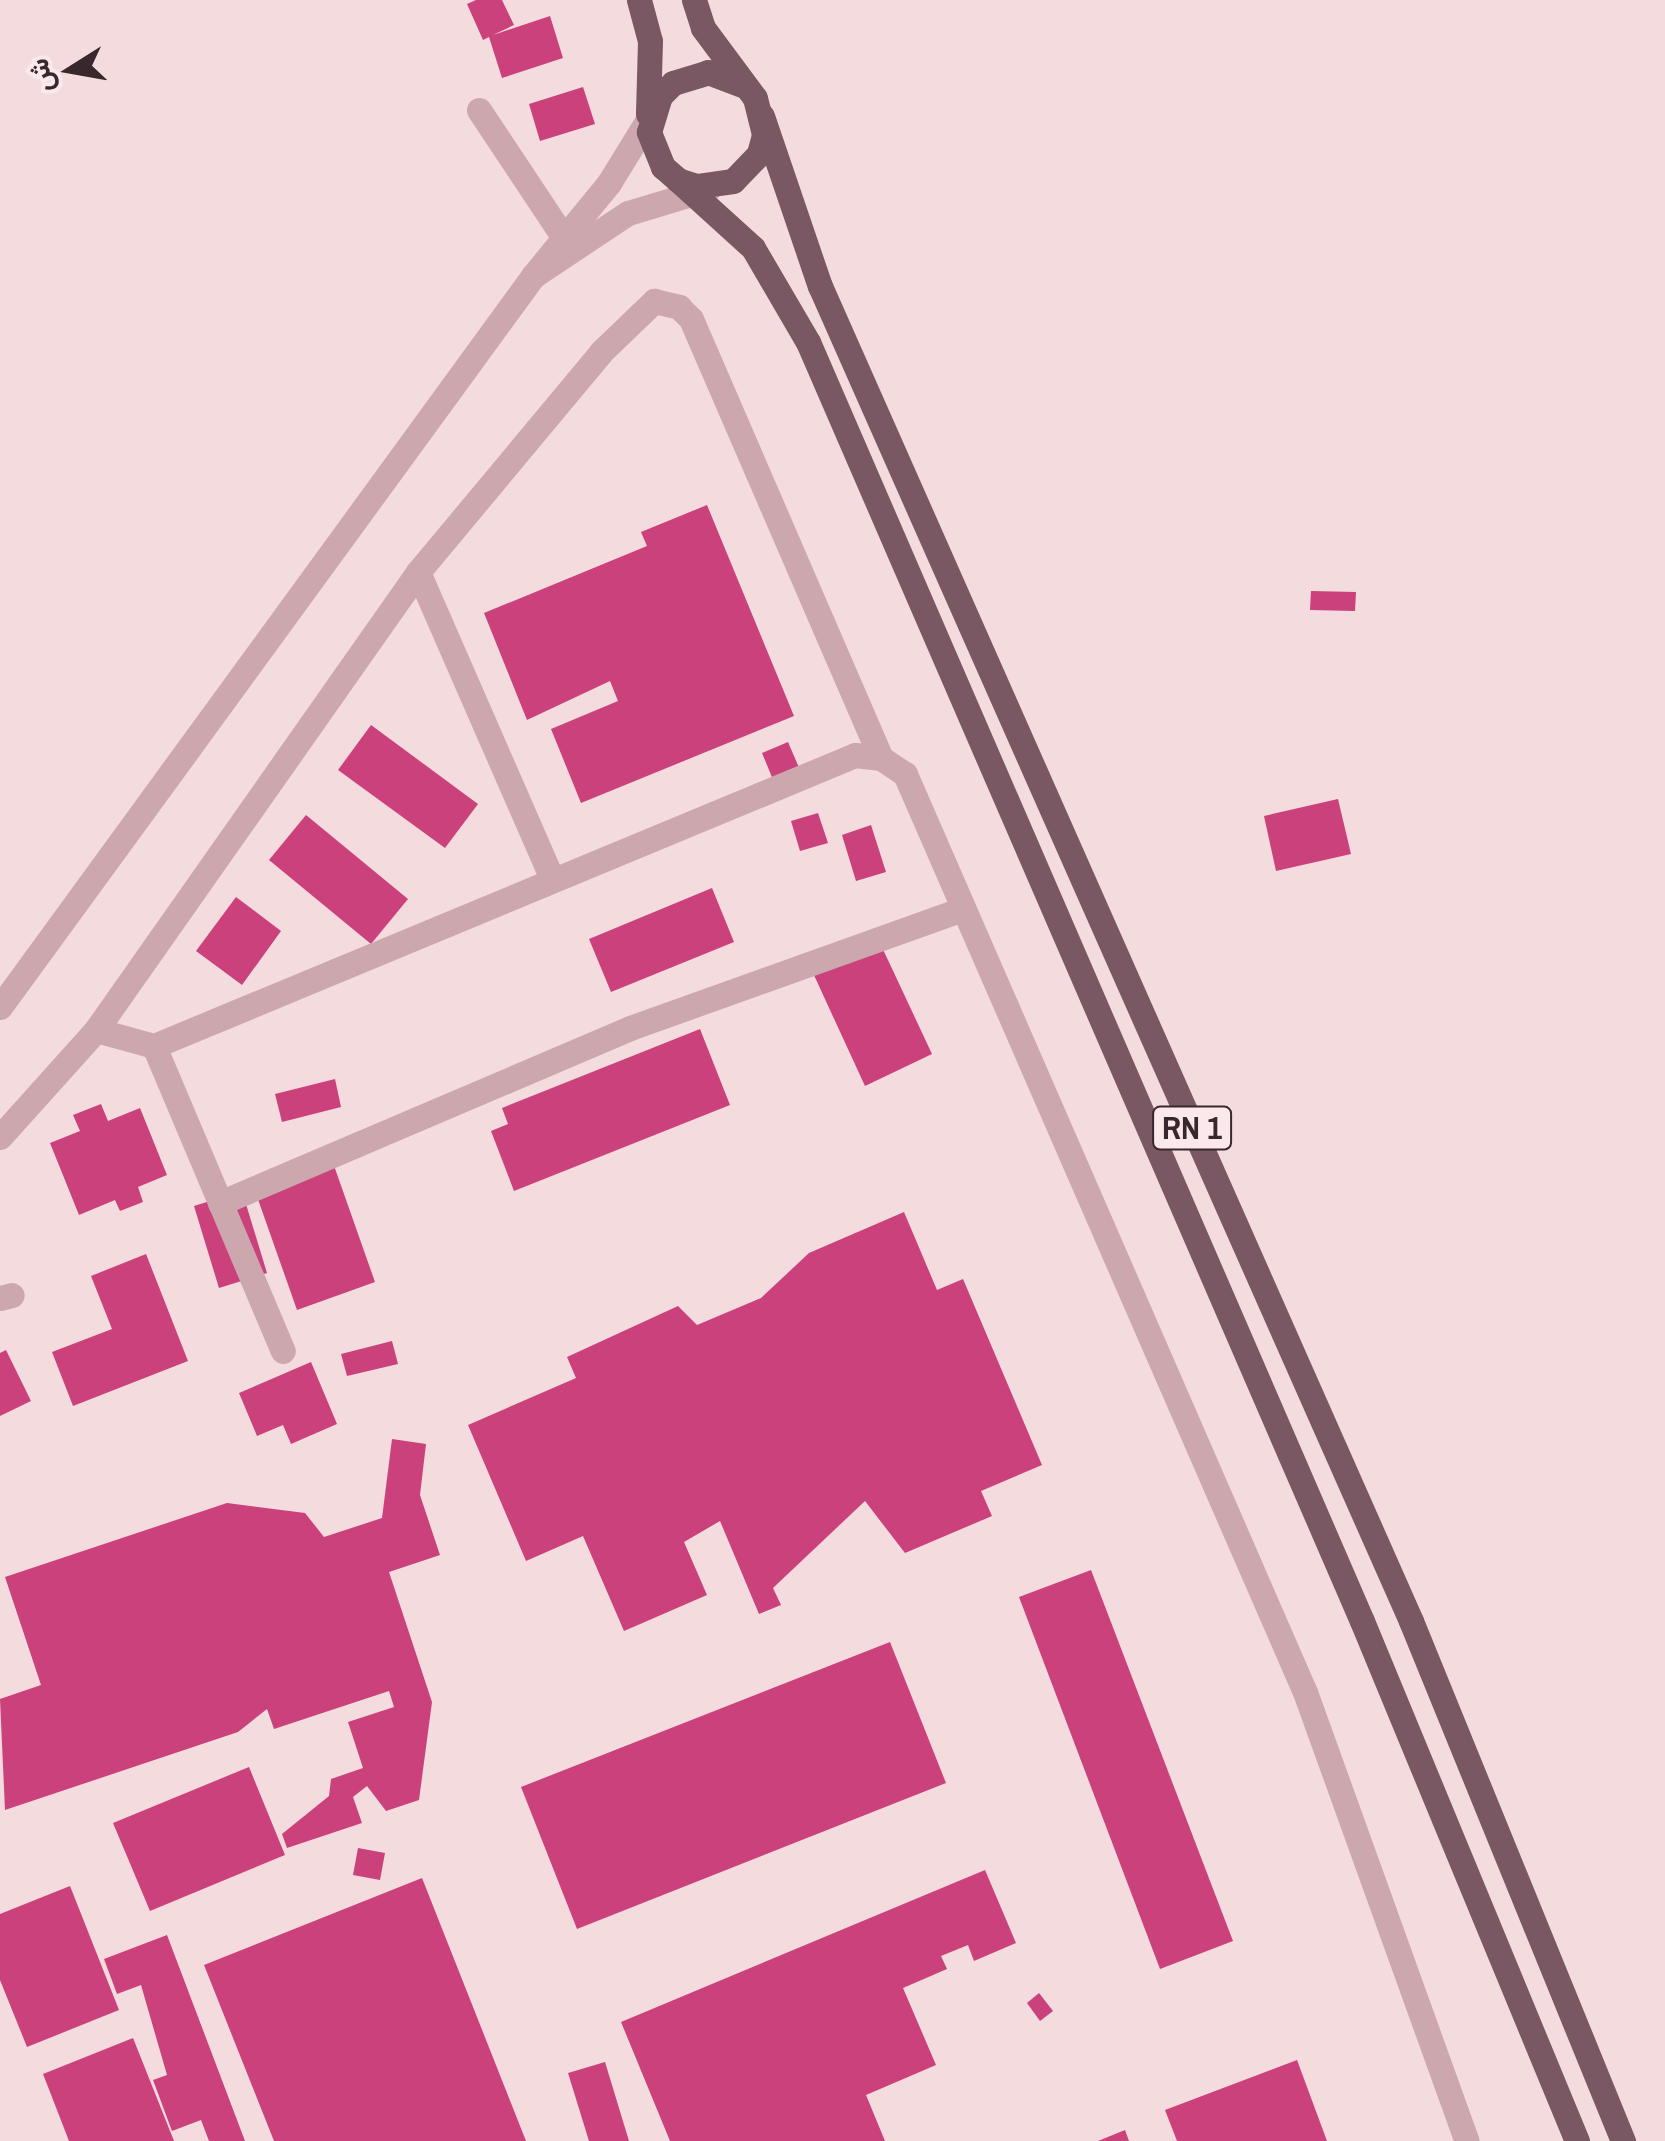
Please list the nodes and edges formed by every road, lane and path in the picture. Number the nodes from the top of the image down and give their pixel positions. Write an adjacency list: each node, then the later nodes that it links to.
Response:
1 (639, 0): 6 (main road)
2 (694, 0): 3 (main road)
3 (742, 85): 5 (main road); 6 (main road)
4 (479, 110): 8 (street)
5 (762, 116): 7 (main road); 21 (main road, RN 1)
6 (650, 122): 7 (main road); 8 (street)
7 (695, 186): 8 (street); 20 (main road, RN 1)
8 (567, 243): 13 (street)
9 (418, 572): 10 (street); 11 (street); 14 (street)
10 (881, 758): 11 (street); 12 (street)
11 (552, 880): 15 (street)
12 (963, 909): 17 (street); 19 (street)
13 (0, 1007)
14 (96, 1030): 15 (street); 16 (street)
15 (154, 1046): 17 (street)
16 (0, 1138)
17 (220, 1202): 18 (street)
18 (283, 1351)
19 (1467, 2141)
20 (1577, 2141)
21 (1622, 2141)

